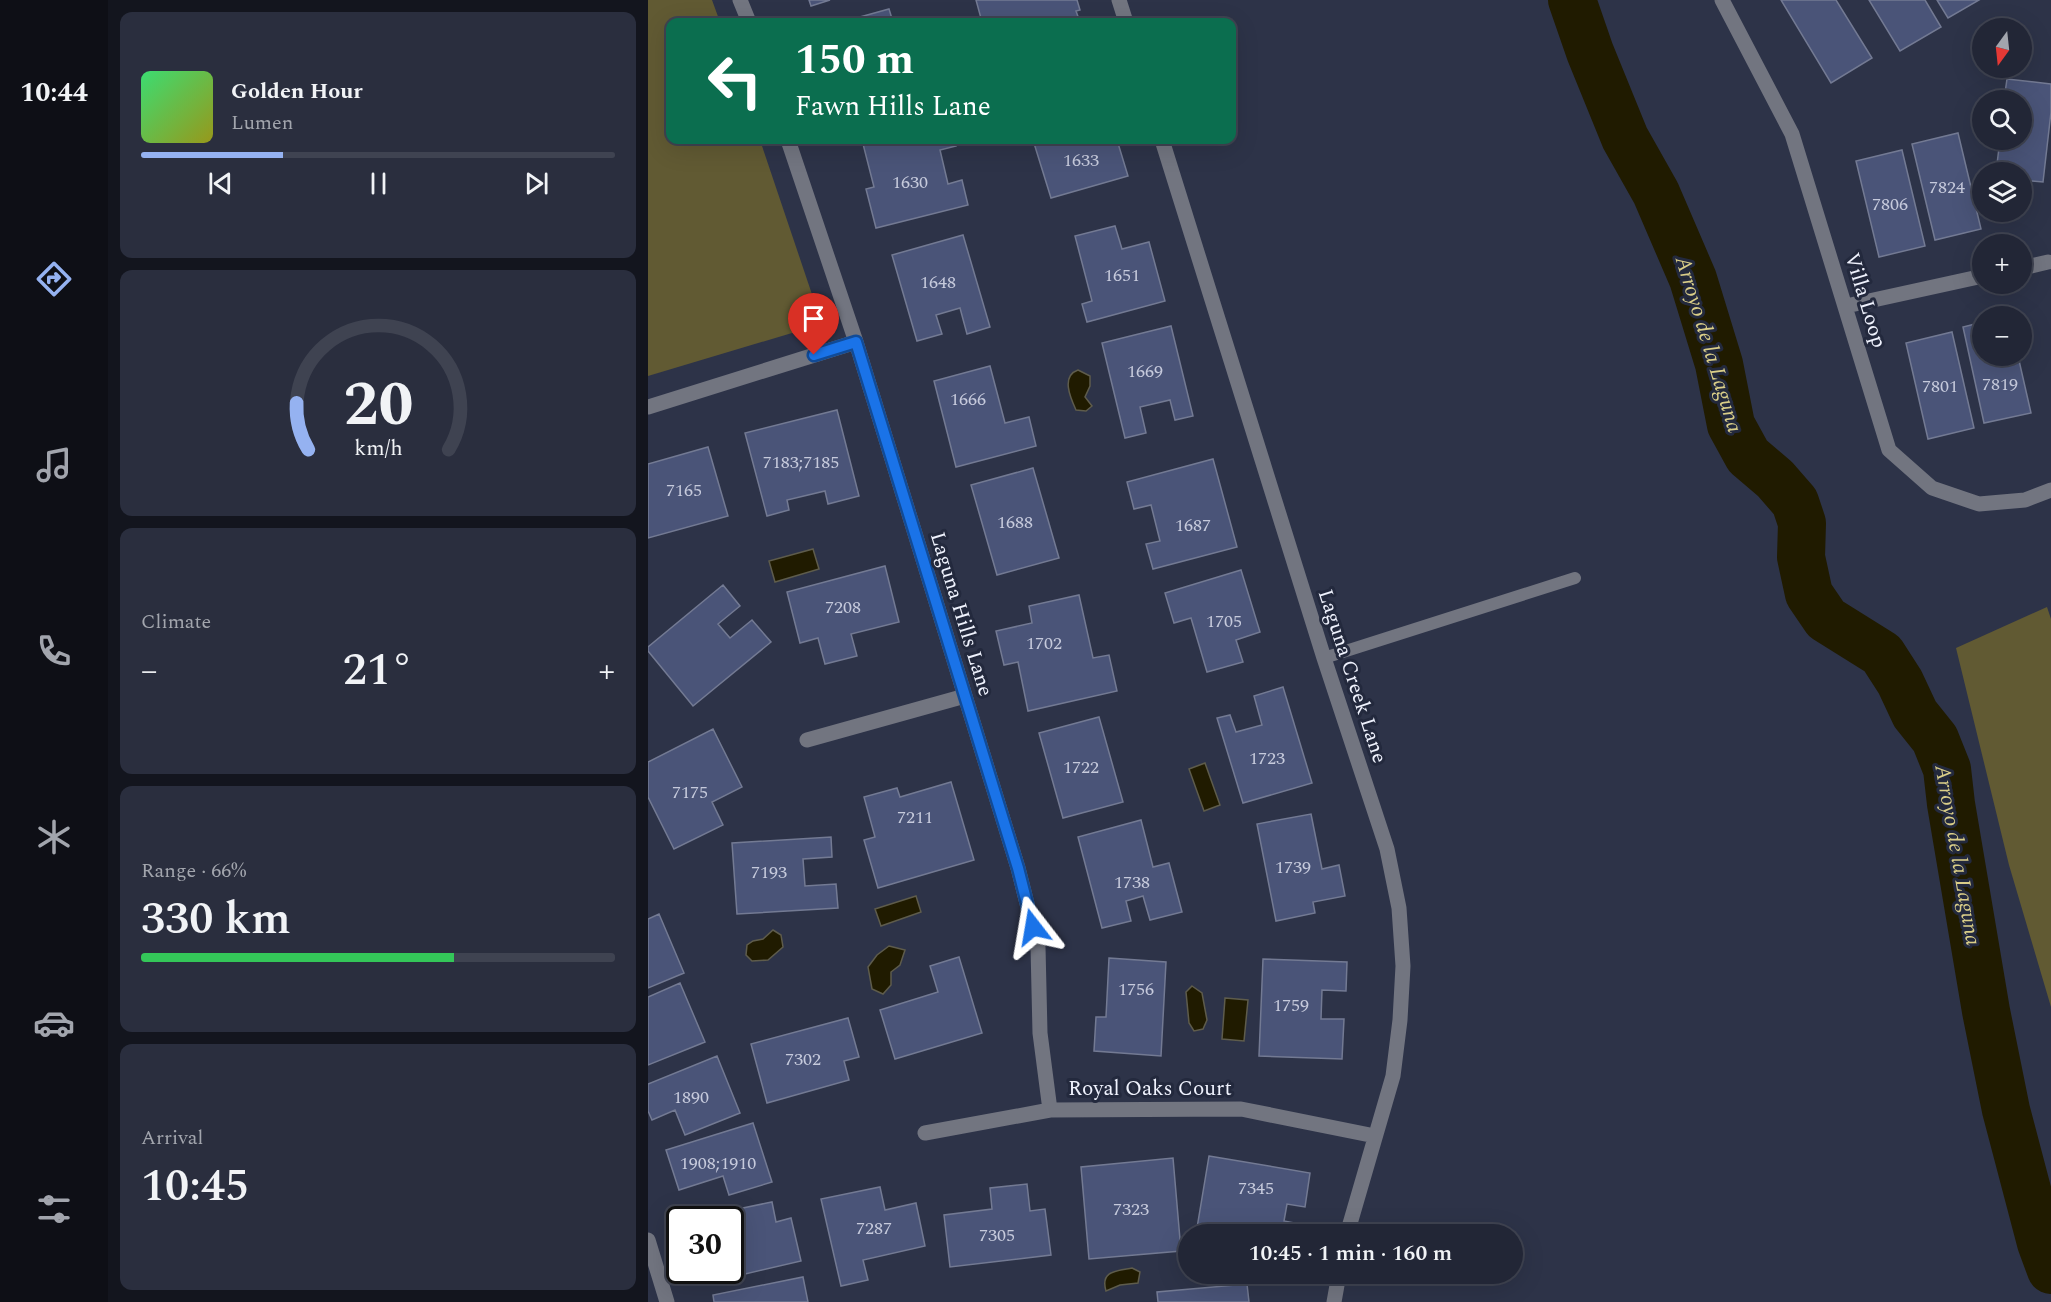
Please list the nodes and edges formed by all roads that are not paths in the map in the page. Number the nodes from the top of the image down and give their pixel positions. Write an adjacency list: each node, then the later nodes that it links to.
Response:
1 (740, 0): 4 (street)
2 (1119, 0): 5 (street)
3 (1722, 0): 11 (street, Villa Loop)
4 (747, 18)
5 (1125, 18)
6 (790, 144): 12 (street, Laguna Hills Lane)
7 (1163, 144): 16 (street, Laguna Creek Lane)
8 (2048, 262): 9 (street)
9 (2032, 266)
10 (1972, 278): 11 (street)
11 (1846, 306): 14 (street, Villa Loop)
12 (856, 342): 13 (street); 17 (street, Laguna Hills Lane)
13 (648, 407)
14 (2051, 490)
15 (1575, 578): 16 (lane)
16 (1324, 658): 21 (street, Laguna Creek Lane)
17 (965, 696): 18 (street); 19 (street, Laguna Hills Lane)
18 (807, 740)
19 (1050, 1110): 20 (street, Royal Oaks Court); 21 (street, Royal Oaks Court)
20 (925, 1133)
21 (1375, 1136): 22 (street, Laguna Creek Lane)
22 (1350, 1224)
23 (648, 1240): 25 (street)
24 (1337, 1284): 26 (street)
25 (667, 1302)
26 (1334, 1302)

